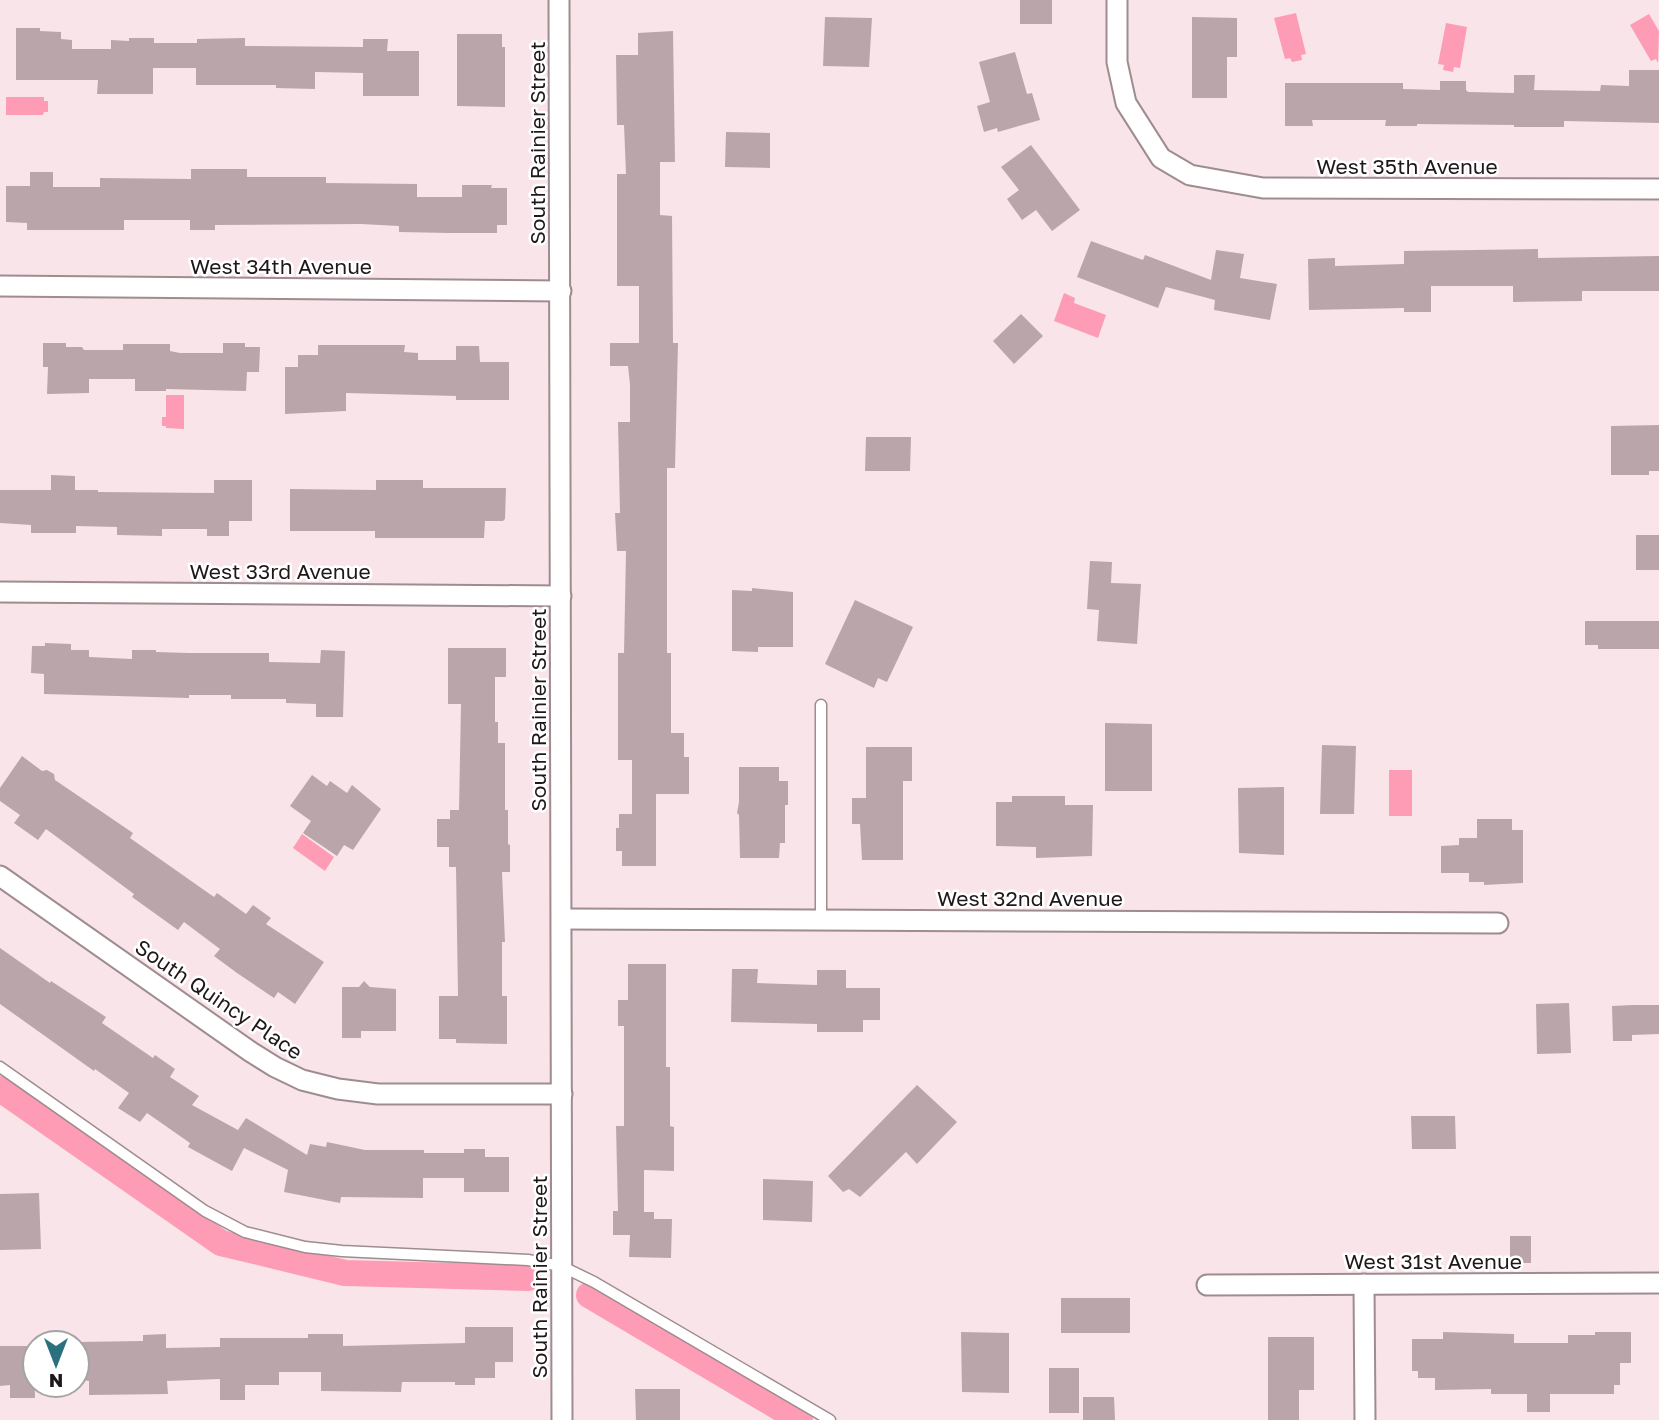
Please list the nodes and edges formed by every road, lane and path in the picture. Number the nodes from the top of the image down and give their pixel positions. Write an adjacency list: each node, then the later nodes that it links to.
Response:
1 (559, 0): 5 (street, South Rainier Street)
2 (1117, 0): 3 (street, West 35th Avenue)
3 (1659, 189)
4 (0, 286): 5 (street, West 34th Avenue)
5 (561, 290): 7 (street, South Rainier Street)
6 (0, 592): 7 (street, West 33rd Avenue)
7 (561, 596): 10 (street, South Rainier Street)
8 (821, 705): 11 (lane)
9 (0, 876): 14 (street, South Quincy Place)
10 (562, 919): 11 (street, West 32nd Avenue); 14 (street, South Rainier Street)
11 (821, 919): 12 (street, West 32nd Avenue)
12 (1498, 923)
13 (0, 1067): 15 (lane)
14 (562, 1094): 15 (street, South Rainier Street)
15 (561, 1266): 19 (street, South Rainier Street); 20 (lane)
16 (1659, 1283): 17 (street, West 31st Avenue)
17 (1364, 1284): 18 (street, West 31st Avenue); 21 (street)
18 (1207, 1285)
19 (562, 1420)
20 (830, 1420)
21 (1365, 1420)

